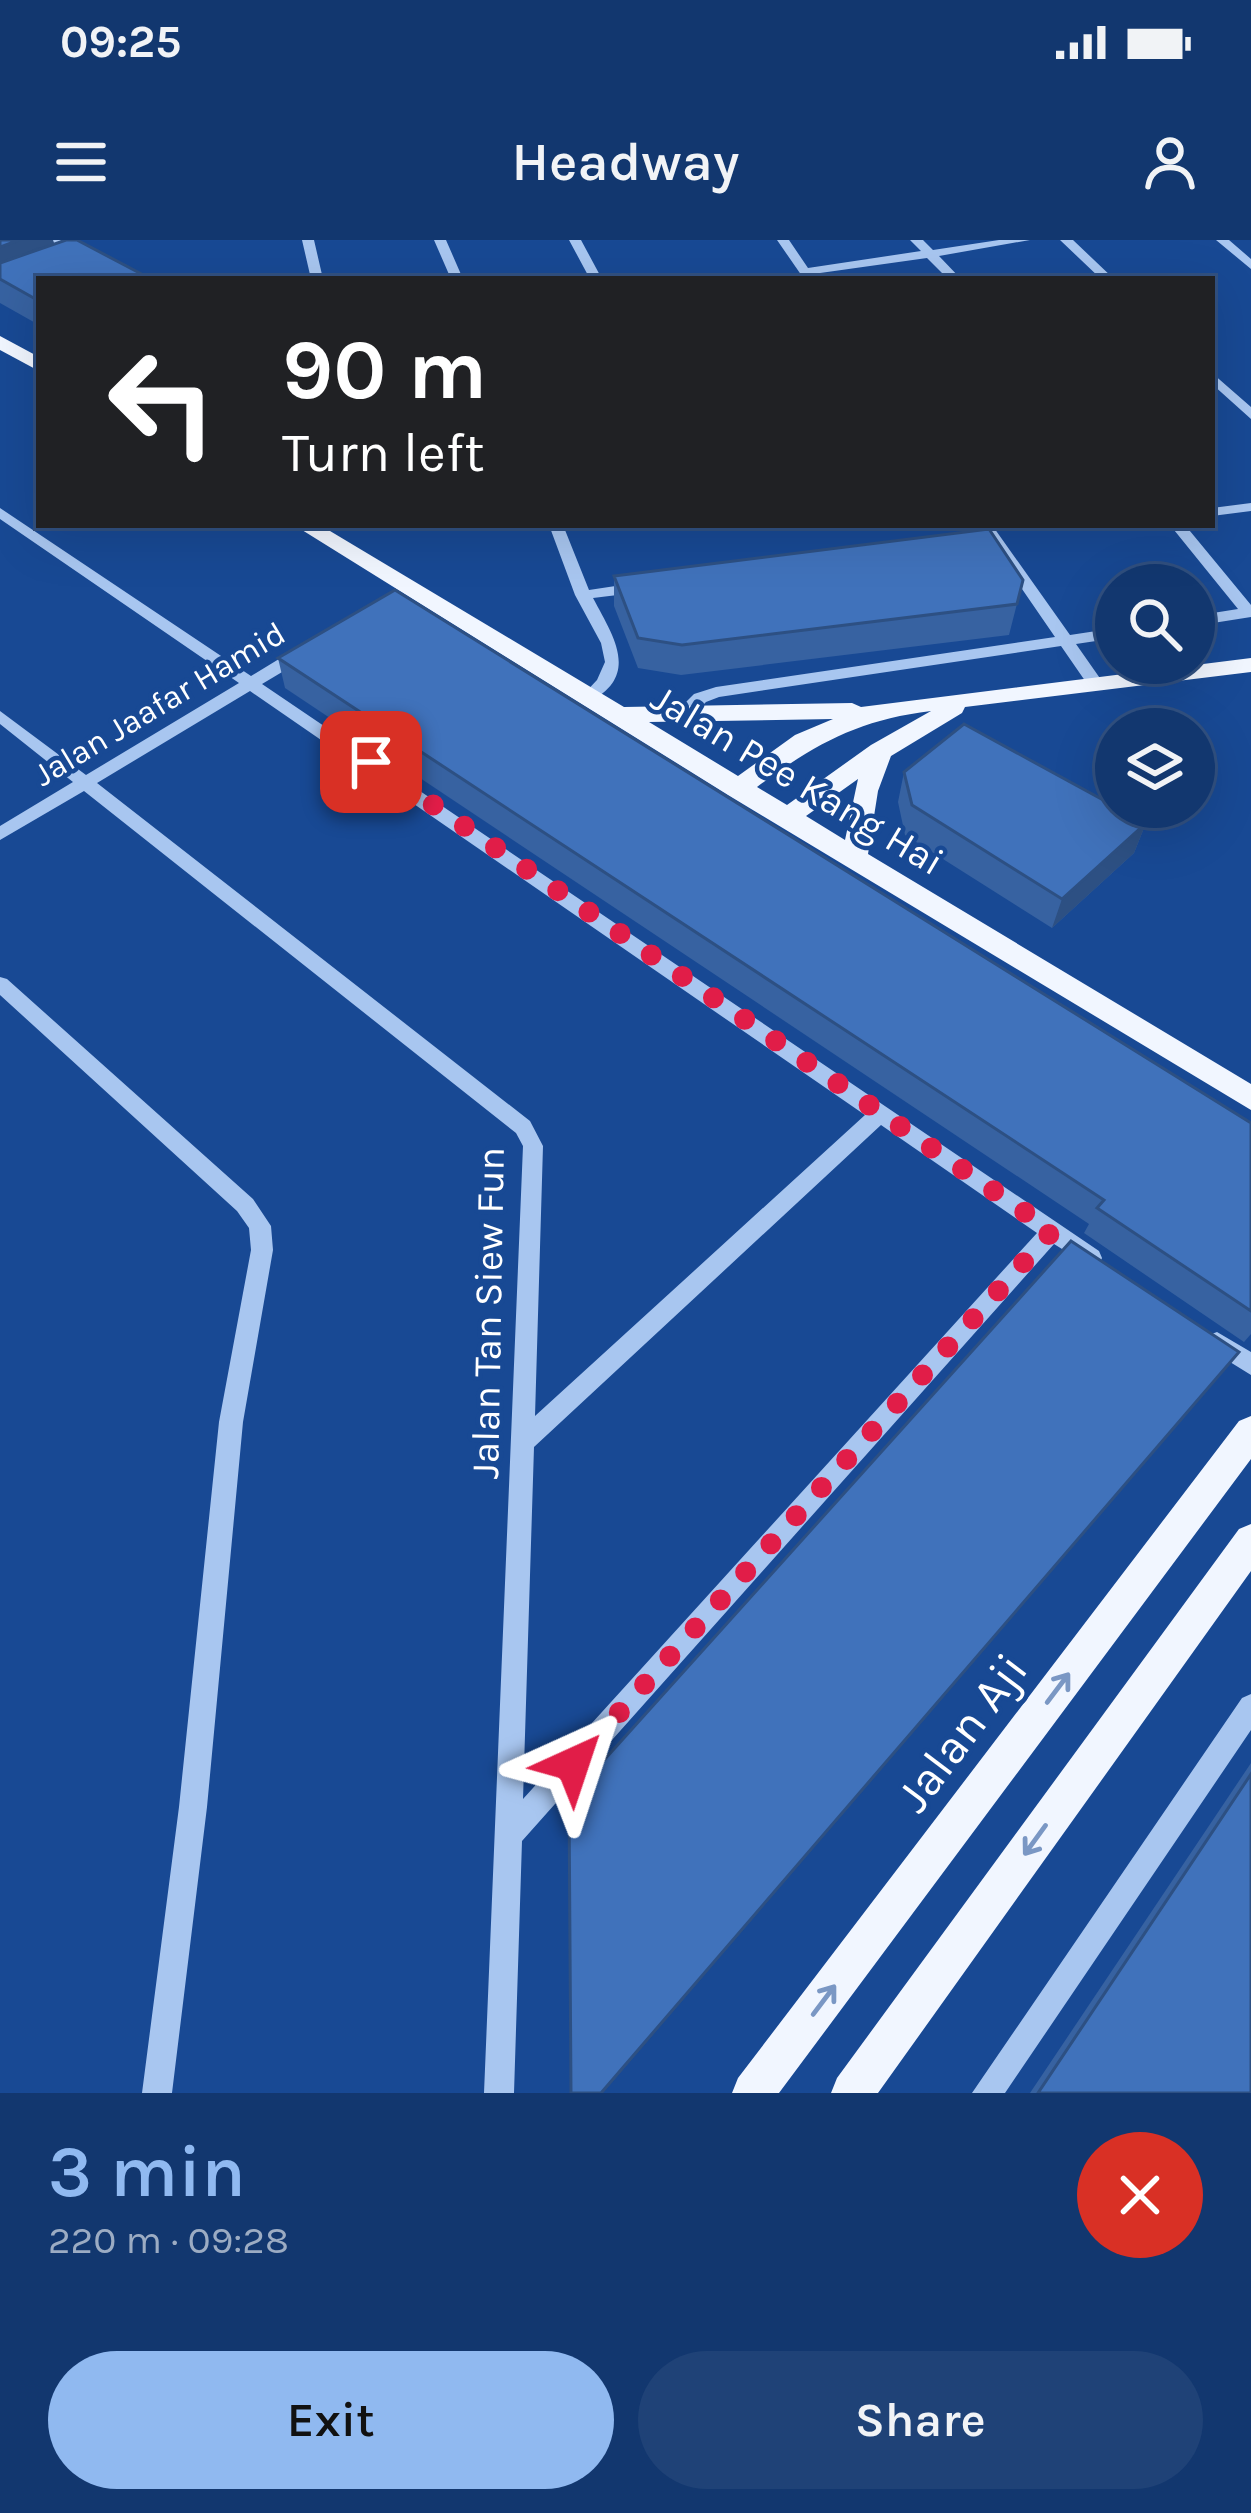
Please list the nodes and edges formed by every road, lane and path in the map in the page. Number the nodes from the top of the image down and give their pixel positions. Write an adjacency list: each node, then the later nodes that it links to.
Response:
1 (51, 240): 10 (street)
2 (308, 240): 16 (street)
3 (440, 240): 17 (street)
4 (575, 240): 18 (street)
5 (783, 240): 14 (street)
6 (916, 240): 11 (street)
7 (1024, 240): 11 (street)
8 (1066, 240): 20 (street)
9 (1222, 240): 13 (street)
10 (82, 256): 12 (street); 15 (street)
11 (932, 256): 14 (street); 19 (street)
12 (62, 265)
13 (1251, 265)
14 (808, 275)
15 (116, 276)
16 (316, 276)
17 (456, 276)
18 (594, 276)
19 (952, 276)
20 (1105, 276)
21 (0, 342): 22 (main road)
22 (36, 363)
23 (1215, 379): 25 (street)
24 (1215, 401): 25 (street)
25 (1245, 402): 26 (street)
26 (1251, 415)
27 (1251, 507): 29 (street)
28 (0, 512): 45 (street)
29 (1215, 512)
30 (309, 528): 48 (main road, Jalan Pee Kang Hai)
31 (557, 528): 37 (street)
32 (987, 528): 34 (street)
33 (1180, 528): 38 (street)
34 (997, 543): 35 (street); 41 (street)
35 (974, 546)
36 (652, 586): 37 (street)
37 (583, 595): 48 (street)
38 (1250, 612): 39 (street)
39 (1215, 618)
40 (1095, 636): 41 (street)
41 (1064, 641): 46 (street); 53 (street)
42 (312, 646): 45 (street, Jalan Jaafar Hamid)
43 (1251, 665): 44 (main road)
44 (1215, 669)
45 (254, 682): 55 (street, Jalan Jaafar Hamid); 62 (street)
46 (1095, 683)
47 (1096, 684): 49 (main road)
48 (589, 697): 51 (main road, Jalan Pee Kang Hai)
49 (975, 698): 50 (main road); 54 (main road)
50 (876, 710): 53 (main road); 56 (main road)
51 (619, 715): 53 (main road); 56 (main road, Jalan Pee Kang Hai)
52 (0, 716): 55 (street, Jalan Tan Siew Fun)
53 (681, 717)
54 (880, 751): 57 (main road); 59 (main road)
55 (85, 782): 58 (street, Jalan Jaafar Hamid); 68 (street, Jalan Tan Siew Fun)
56 (737, 788): 57 (main road, Jalan Pee Kang Hai)
57 (786, 818): 59 (main road, Jalan Pee Kang Hai)
58 (0, 834)
59 (854, 859): 61 (main road, Jalan Pee Kang Hai)
60 (0, 985): 72 (street)
61 (1251, 1098)
62 (882, 1112): 63 (street); 68 (street)
63 (1052, 1231): 64 (street); 71 (street)
64 (1106, 1268)
65 (1197, 1329): 66 (street)
66 (1251, 1365)
67 (1251, 1432): 74 (main road, Jalan Aji, one-way to 67)
68 (523, 1442): 71 (street, Jalan Tan Siew Fun)
69 (1251, 1541): 75 (main road, one-way to 75)
70 (1251, 1707): 76 (street)
71 (509, 1835): 73 (street, Jalan Tan Siew Fun)
72 (158, 2093)
73 (499, 2093)
74 (753, 2093)
75 (852, 2093)
76 (987, 2093)

